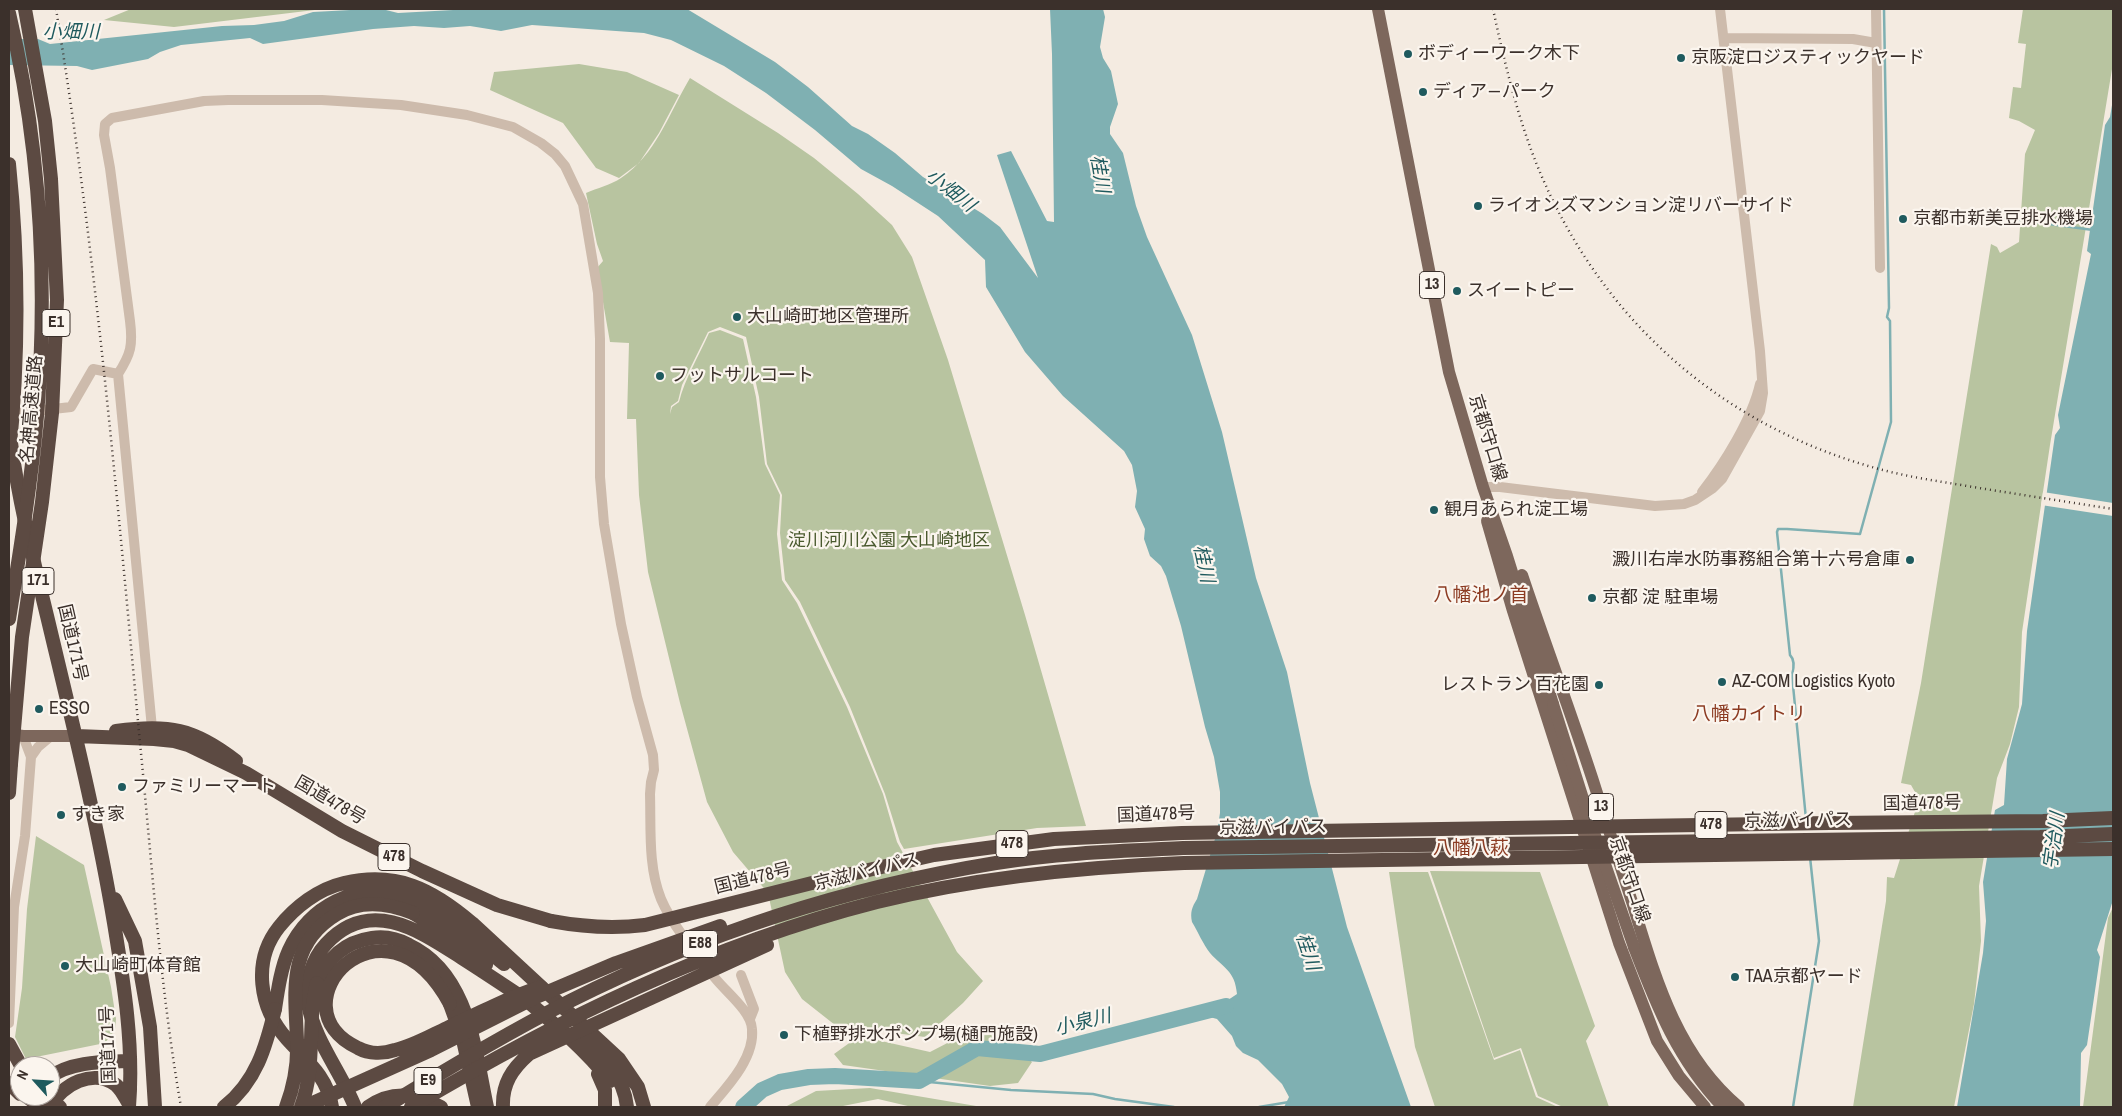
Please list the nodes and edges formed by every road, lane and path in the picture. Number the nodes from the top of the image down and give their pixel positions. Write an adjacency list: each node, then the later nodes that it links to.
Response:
1 (26, 9): 17 (highway, 名神高速道路 / E1, bridge)
2 (1378, 9): 15 (main road, 京都守口線 / 13)
3 (1720, 9): 6 (street)
4 (1876, 9): 7 (street)
5 (9, 13): 16 (highway, 名神高速道路 / E1, bridge)
6 (1724, 38): 7 (street); 15 (street)
7 (1876, 43): 9 (street)
8 (9, 164): 13 (highway, 名神高速道路 / E1, bridge)
9 (1880, 268)
10 (118, 374): 11 (street); 21 (street); 45 (street)
11 (9, 414)
12 (9, 424): 14 (highway, 国道171号 / 171)
13 (9, 455)
14 (14, 487): 25 (highway, 国道171号 / 171)
15 (1484, 490): 18 (main road, 13); 20 (main road, 13); 30 (main road, 京都守口線 / 13, bridge)
16 (9, 619)
17 (22, 637): 19 (highway, 名神高速道路 / E1, bridge); 28 (highway, bridge)
18 (1571, 714): 20 (street); 37 (main road, 13)
19 (9, 721)
20 (1545, 723): 39 (main road, 13)
21 (152, 728): 25 (highway, 国道478号 / 478); 27 (highway, 国道478号 / 478)
22 (9, 734): 23 (main road)
23 (23, 736): 24 (main road); 26 (street)
24 (50, 736): 25 (main road); 26 (street)
25 (76, 736): 27 (highway, 国道478号 / 478); 34 (highway, 国道171号 / 171)
26 (32, 758): 46 (street)
27 (246, 773): 30 (highway, 国道478号 / 478, bridge)
28 (9, 794)
29 (2113, 818): 30 (highway, 国道478号 / 478, bridge)
30 (1592, 827): 77 (main road, 京都守口線 / 13, bridge)
31 (2113, 834): 33 (highway, 京滋バイパス / E88, bridge)
32 (2113, 849): 35 (highway, 京滋バイパス / E88, bridge)
33 (944, 872): 40 (highway, E88, bridge); 50 (highway, 京滋バイパス / E88, bridge)
34 (107, 883): 51 (highway, 国道171号 / 171); 56 (highway)
35 (879, 902): 52 (highway, 京滋バイパス / E88, bridge); 70 (highway, bridge)
36 (418, 909): 38 (highway); 43 (highway); 44 (highway); 59 (highway, bridge)
37 (1642, 935): 39 (street); 78 (main road, 13)
38 (471, 937): 42 (highway); 73 (highway)
39 (1619, 943): 76 (main road, 13)
40 (616, 963): 60 (highway, E88, bridge); 68 (highway, bridge)
41 (741, 975): 45 (street)
42 (535, 981): 61 (highway); 74 (highway)
43 (526, 1000): 48 (highway); 62 (highway)
44 (275, 1009): 57 (highway, bridge); 58 (highway, bridge)
45 (750, 1019): 75 (street)
46 (9, 1023)
47 (9, 1044): 49 (highway)
48 (582, 1050): 71 (highway); 72 (highway)
49 (16, 1056)
50 (471, 1056): 64 (highway, E9, bridge)
51 (130, 1061): 53 (highway); 54 (highway, 国道171号 / 171)
52 (478, 1067): 65 (highway, E9, bridge); 66 (highway, bridge)
53 (60, 1071)
54 (129, 1106): 55 (highway)
55 (51, 1107)
56 (155, 1107)
57 (224, 1107)
58 (236, 1107)
59 (286, 1107)
60 (303, 1107): 69 (highway, bridge)
61 (332, 1107)
62 (355, 1107)
63 (368, 1107): 67 (highway)
64 (385, 1107)
65 (411, 1107)
66 (422, 1107)
67 (441, 1107)
68 (478, 1107)
69 (487, 1107)
70 (503, 1107)
71 (605, 1107)
72 (619, 1107)
73 (627, 1107)
74 (644, 1107)
75 (710, 1107)
76 (1705, 1107)
77 (1723, 1107)
78 (1738, 1107)

